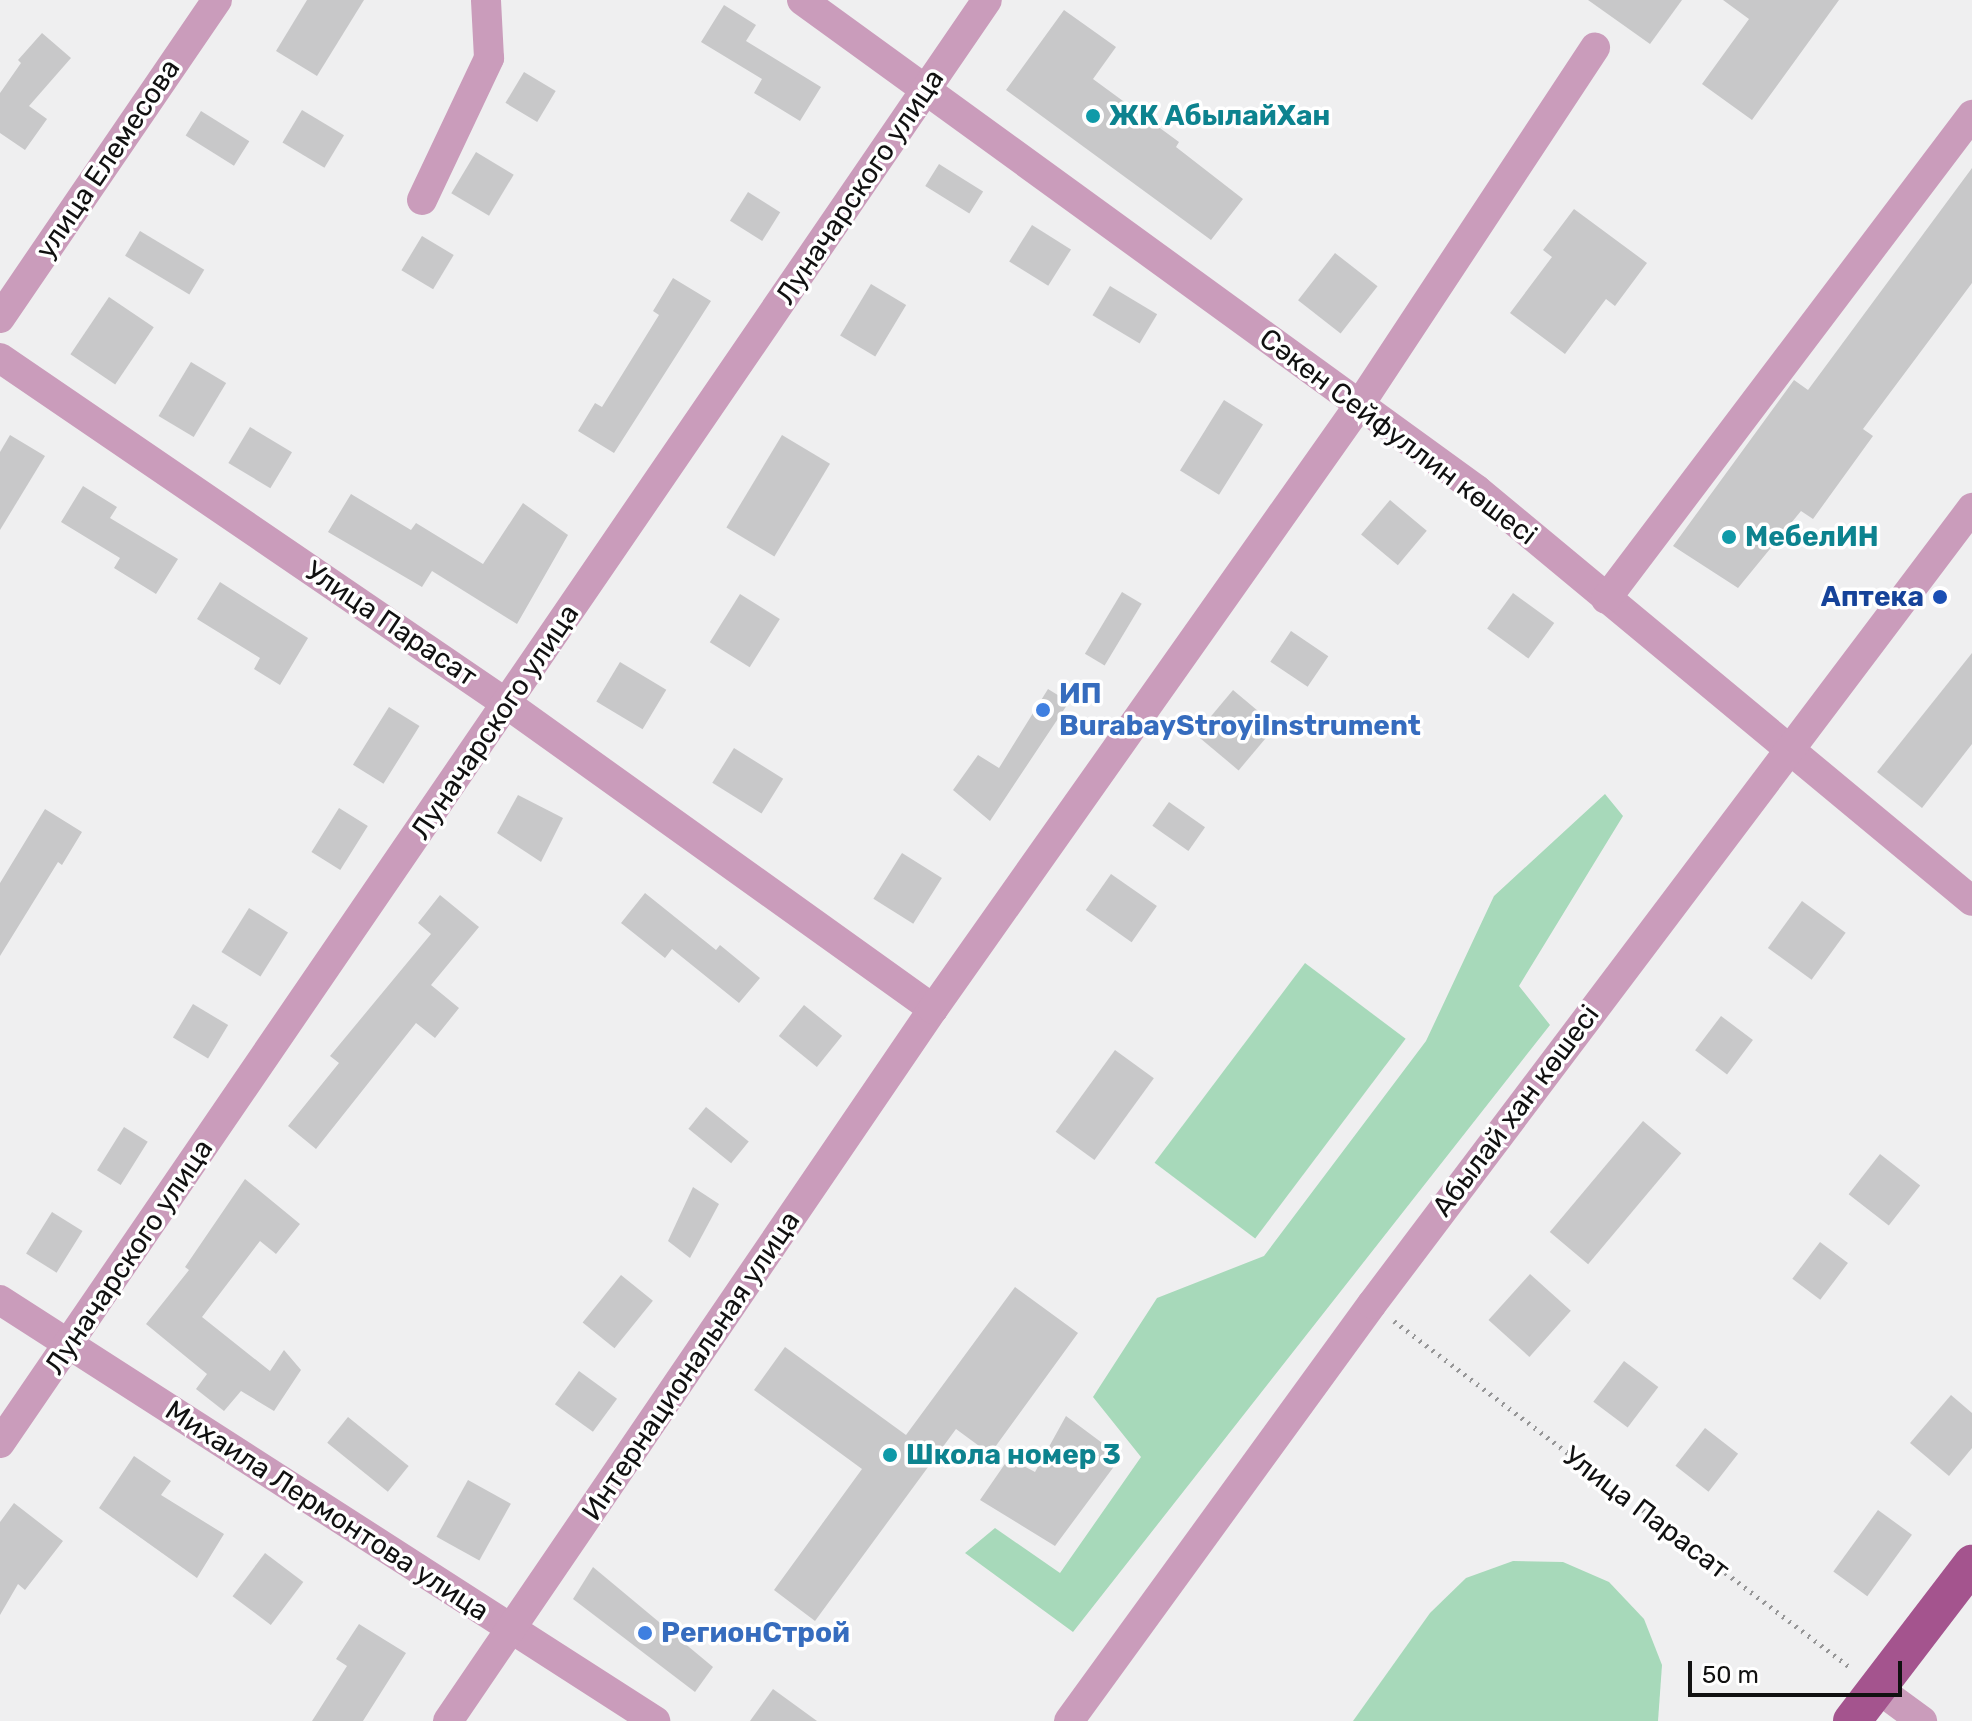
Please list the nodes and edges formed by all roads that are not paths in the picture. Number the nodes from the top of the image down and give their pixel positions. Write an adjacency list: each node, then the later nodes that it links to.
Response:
1 (217, 0): 9 (street, улица Елемесова)
2 (486, 0): 8 (street)
3 (802, 0): 6 (street, Сәкен Сейфуллин көшесі)
4 (987, 0): 6 (street, Луначарского улица)
5 (1595, 48): 11 (street, Интернациональная улица)
6 (924, 92): 11 (street, Сәкен Сейфуллин көшесі); 14 (street, Луначарского улица)
7 (1972, 115): 13 (street)
8 (422, 200)
9 (0, 318)
10 (0, 358): 14 (street, Улица Парасат)
11 (1360, 404): 13 (street, Сәкен Сейфуллин көшесі); 17 (street, Интернациональная улица)
12 (1972, 508): 15 (street, Абылай хан көшесі)
13 (1606, 599): 15 (street, Сәкен Сейфуллин көшесі)
14 (507, 704): 17 (street, Улица Парасат); 19 (street, Луначарского улица)
15 (1786, 752): 16 (street, Сәкен Сейфуллин көшесі); 26 (street, Абылай хан көшесі)
16 (1970, 896)
17 (933, 1009): 22 (street, Интернациональная улица)
18 (0, 1300): 19 (street, Михаила Лермонтова улица)
19 (70, 1344): 20 (street, Луначарского улица); 22 (street, Михаила Лермонтова улица)
20 (0, 1443)
21 (1972, 1564): 23 (main road)
22 (512, 1630): 24 (street, Интернациональная улица); 25 (street, Михаила Лермонтова улица)
23 (1877, 1688): 27 (main road); 28 (street)
24 (448, 1721)
25 (655, 1721)
26 (1069, 1721)
27 (1852, 1721)
28 (1922, 1721)

